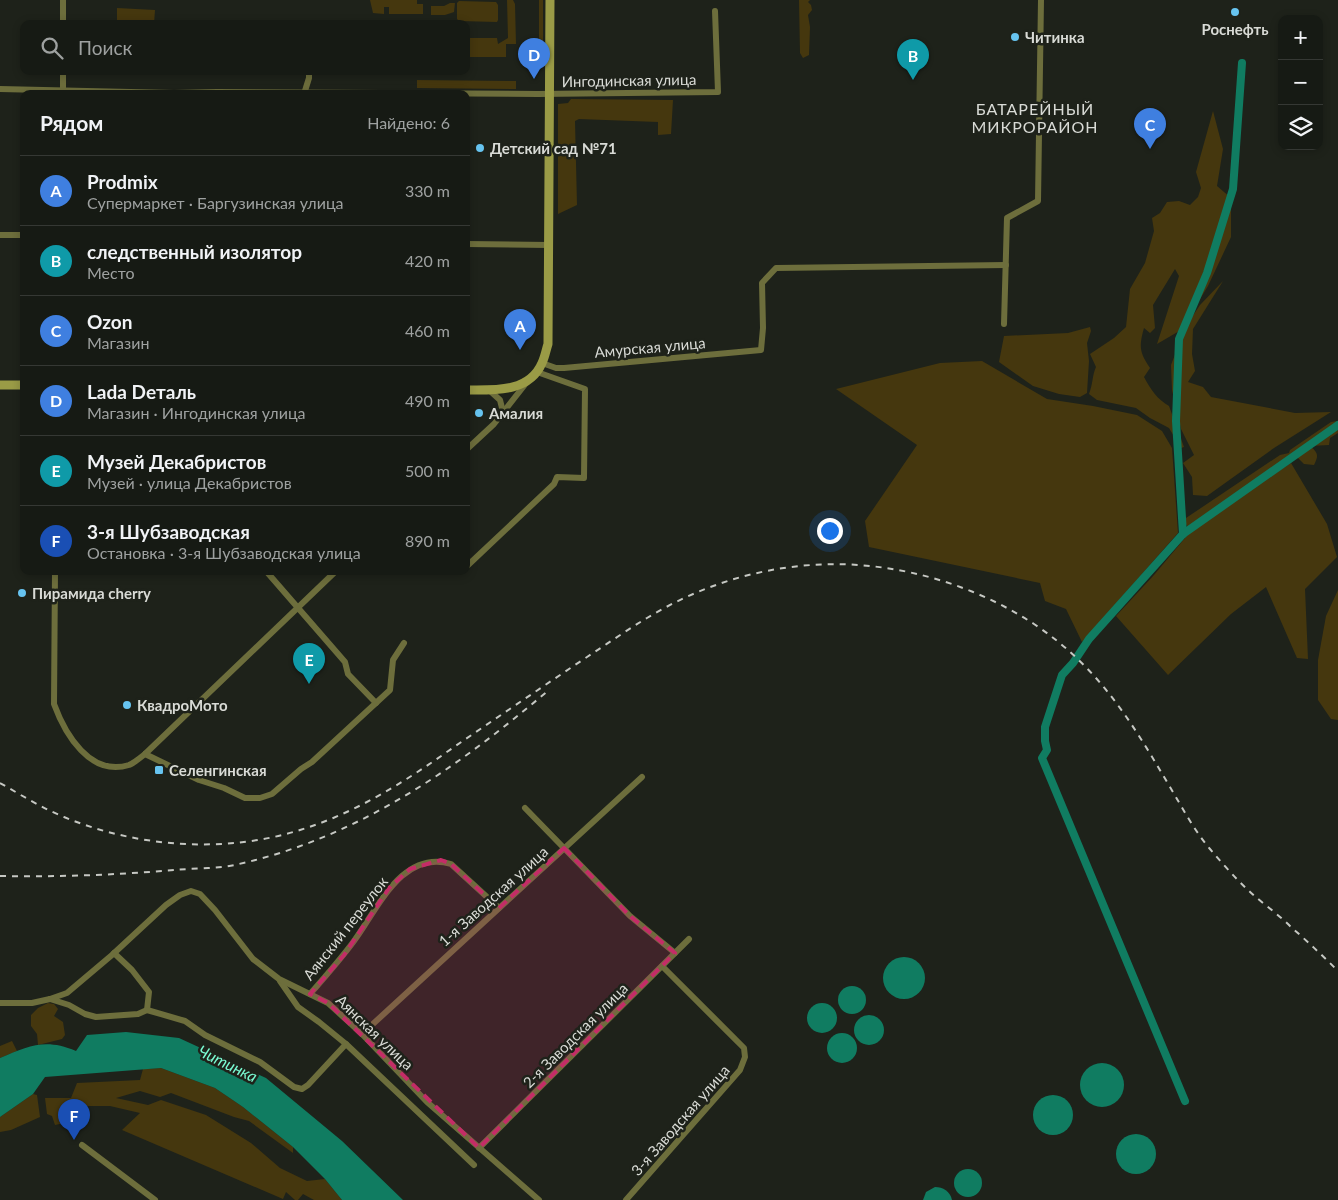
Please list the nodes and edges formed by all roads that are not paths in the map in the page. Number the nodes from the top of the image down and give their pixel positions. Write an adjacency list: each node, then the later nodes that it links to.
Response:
1 (63, 0): 5 (street)
2 (550, 0): 13 (main road)
3 (1041, 0): 18 (street)
4 (715, 11): 13 (street, Ингодинская улица)
5 (63, 20)
6 (63, 75): 10 (street)
7 (308, 75): 11 (street)
8 (0, 89): 9 (street, Ингодинская улица)
9 (21, 90)
10 (63, 90)
11 (305, 90)
12 (470, 94): 13 (street, Ингодинская улица)
13 (550, 94): 17 (main road)
14 (0, 235): 15 (street)
15 (20, 235)
16 (470, 244): 17 (street)
17 (548, 244): 20 (main road)
18 (1006, 265): 19 (street); 20 (street, Амурская улица)
19 (1004, 324)
20 (542, 363): 21 (main road)
21 (534, 375): 25 (main road); 26 (street); 28 (street)
22 (0, 385): 23 (main road)
23 (20, 385)
24 (470, 390): 25 (main road)
25 (489, 390): 26 (street)
26 (503, 412): 27 (street)
27 (470, 446)
28 (470, 563)
29 (55, 575): 35 (street)
30 (270, 575): 32 (street)
31 (332, 575): 32 (street)
32 (298, 607): 34 (street); 35 (street)
33 (404, 643): 34 (street)
34 (376, 703): 35 (street)
35 (148, 755)
36 (642, 777): 38 (street, 1-я Заводская улица)
37 (525, 808): 38 (street)
38 (564, 848): 39 (street, 1-я Заводская улица); 42 (street)
39 (498, 908): 45 (street, Аянский переулок); 49 (street, 1-я Заводская улица)
40 (689, 939): 42 (street, 2-я Заводская улица)
41 (114, 953): 44 (street, Аянская улица); 46 (street); 48 (street)
42 (675, 953): 43 (street, 2-я Заводская улица)
43 (662, 966): 52 (street, 2-я Заводская улица); 56 (street, 3-я Заводская улица)
44 (279, 979): 45 (street, Аянская улица); 50 (street)
45 (310, 994): 49 (street, Аянская улица)
46 (50, 999): 47 (street); 48 (street)
47 (0, 1001)
48 (147, 1010): 50 (street)
49 (362, 1034): 52 (street, Аянская улица)
50 (346, 1044): 53 (street)
51 (82, 1145): 54 (street)
52 (479, 1148): 55 (street, Аянская улица)
53 (474, 1165)
54 (155, 1200)
55 (539, 1200)
56 (626, 1200)

